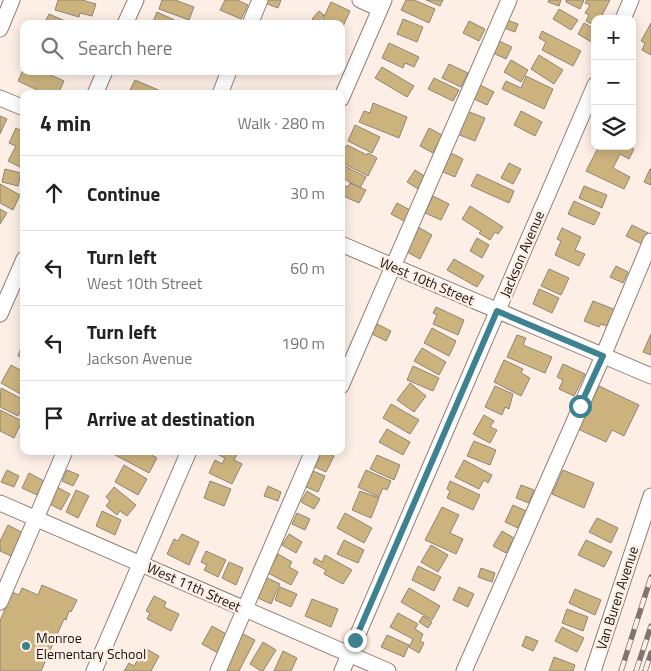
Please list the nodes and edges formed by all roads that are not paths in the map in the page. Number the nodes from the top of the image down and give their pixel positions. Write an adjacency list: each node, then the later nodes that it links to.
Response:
1 (12, 0): 11 (street)
2 (136, 0): 9 (street)
3 (260, 0): 10 (street)
4 (360, 0): 7 (street)
5 (508, 0): 22 (street)
6 (631, 0): 8 (street)
7 (382, 4): 16 (street)
8 (625, 15)
9 (127, 20)
10 (252, 20)
11 (0, 29)
12 (103, 75): 14 (street)
13 (227, 75): 15 (street)
14 (97, 90)
15 (222, 90)
16 (345, 90)
17 (591, 94): 24 (street, Jackson Avenue)
18 (0, 98): 19 (street)
19 (20, 106)
20 (651, 241): 26 (street)
21 (345, 246): 22 (street, West 10th Street)
22 (392, 266): 24 (street, West 10th Street); 28 (street)
23 (20, 268): 25 (street)
24 (497, 311): 26 (street, West 10th Street); 38 (street, Jackson Avenue)
25 (0, 314)
26 (603, 356): 27 (street, West 10th Street); 43 (street)
27 (651, 376)
28 (345, 377)
29 (63, 455): 34 (street)
30 (188, 455): 35 (street)
31 (311, 455): 37 (street)
32 (651, 496): 44 (street, Van Buren Avenue)
33 (0, 503): 34 (street, West 11th Street)
34 (36, 519): 35 (street, West 11th Street); 36 (street)
35 (141, 564): 37 (street, West 11th Street); 39 (street)
36 (0, 602)
37 (245, 610): 38 (street, West 11th Street); 40 (street)
38 (349, 655): 41 (street, Jackson Avenue); 42 (street, West 11th Street)
39 (94, 671)
40 (218, 671)
41 (342, 671)
42 (388, 671)
43 (464, 671)
44 (593, 671)

